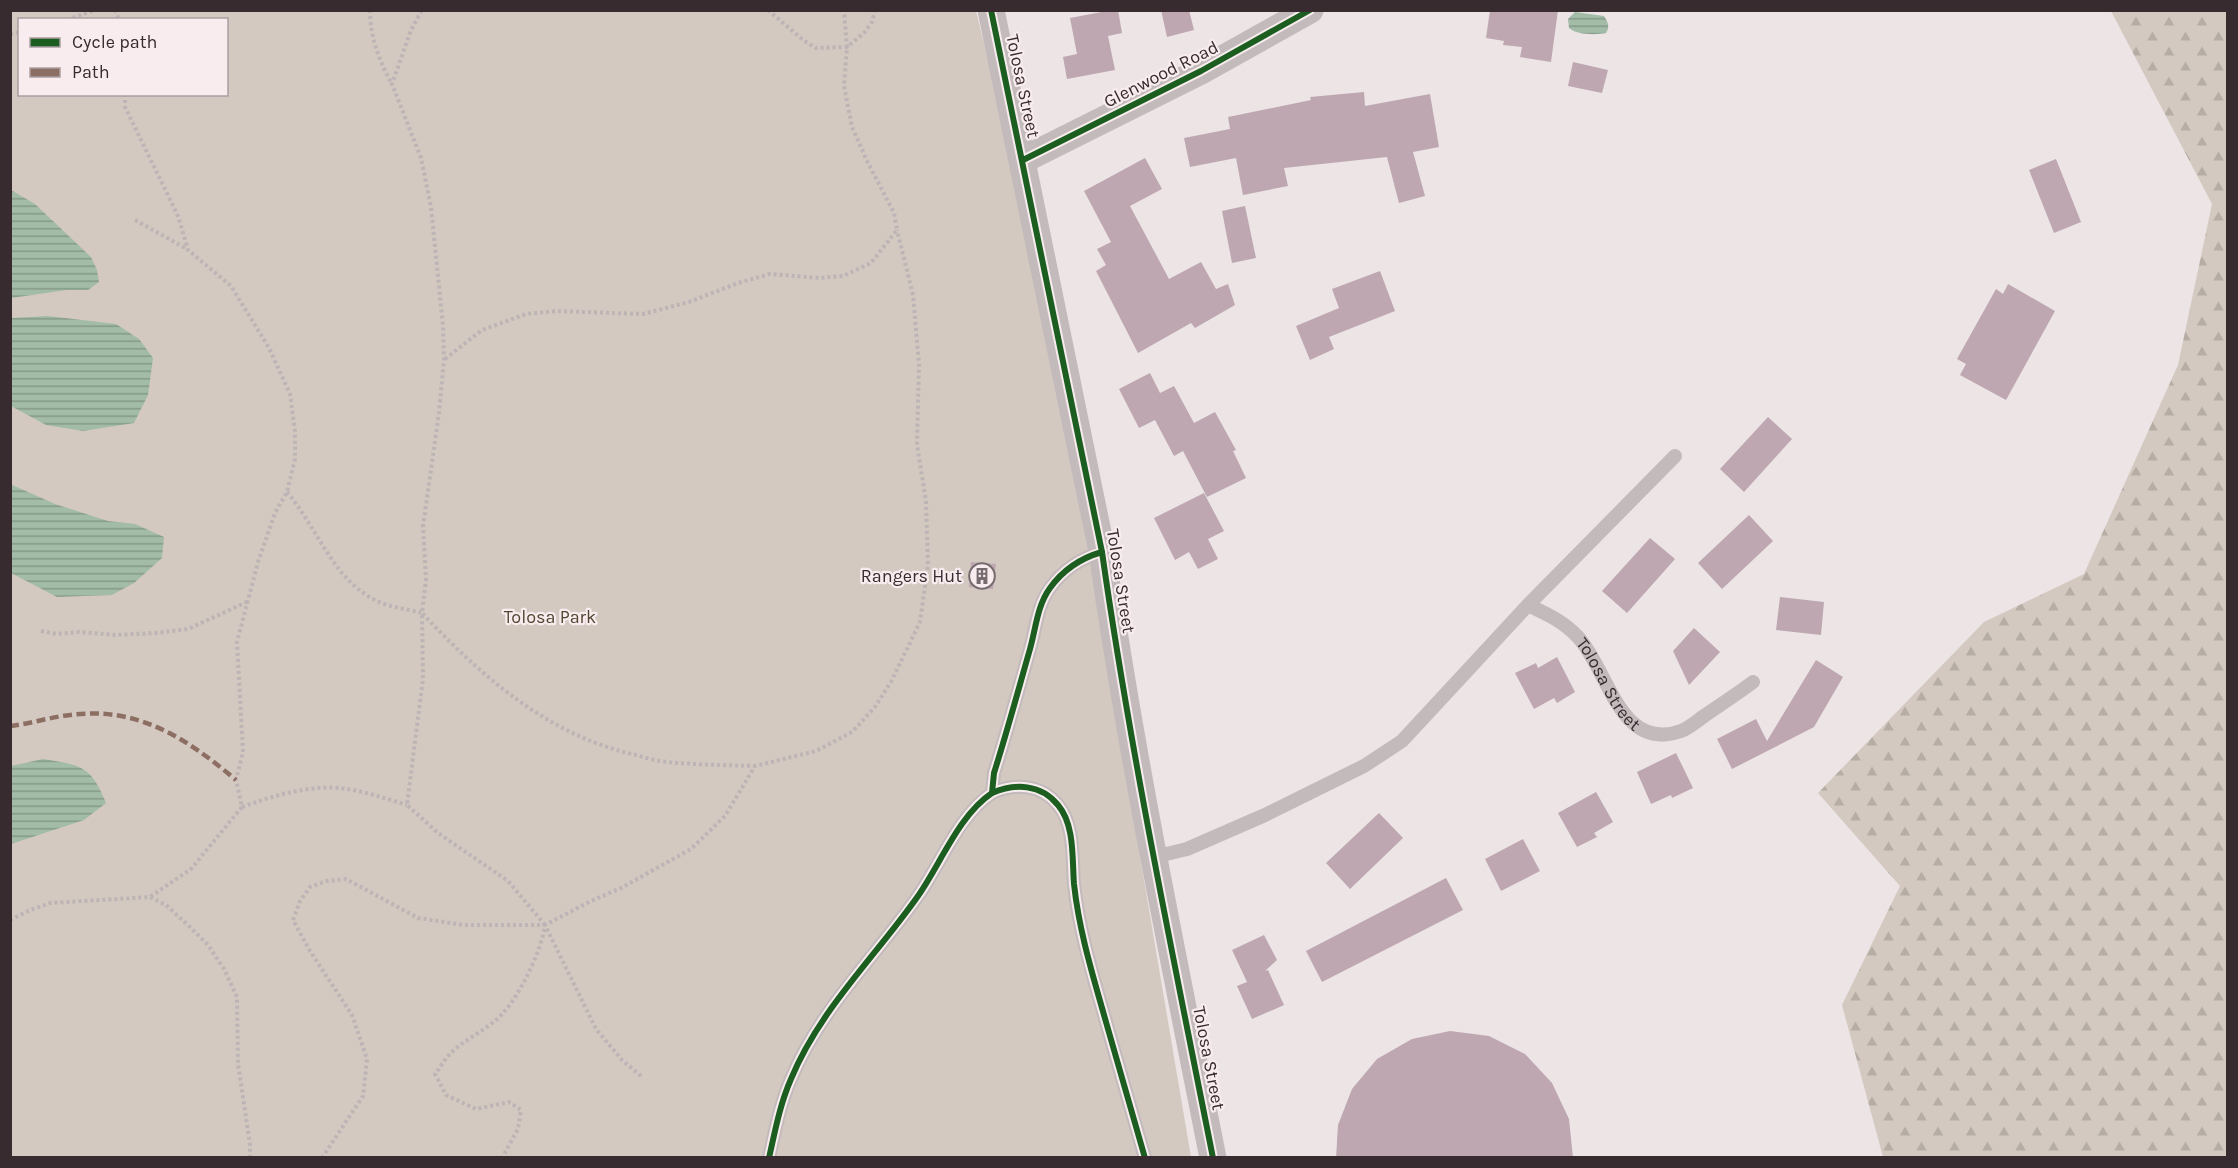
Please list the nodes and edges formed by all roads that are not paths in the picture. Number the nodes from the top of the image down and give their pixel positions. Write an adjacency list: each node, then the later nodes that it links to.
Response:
1 (991, 10): 3 (street, Tolosa Street)
2 (1310, 10): 3 (street, Glenwood Road)
3 (1023, 160): 5 (street, Tolosa Street)
4 (1675, 456): 6 (lane)
5 (1102, 552): 8 (lane); 9 (street, Tolosa Street)
6 (1528, 605): 7 (lane, Tolosa Street); 9 (lane)
7 (1753, 682)
8 (992, 793): 10 (lane); 11 (lane)
9 (1154, 857): 12 (street, Tolosa Street)
10 (769, 1158)
11 (1145, 1158)
12 (1213, 1158)

